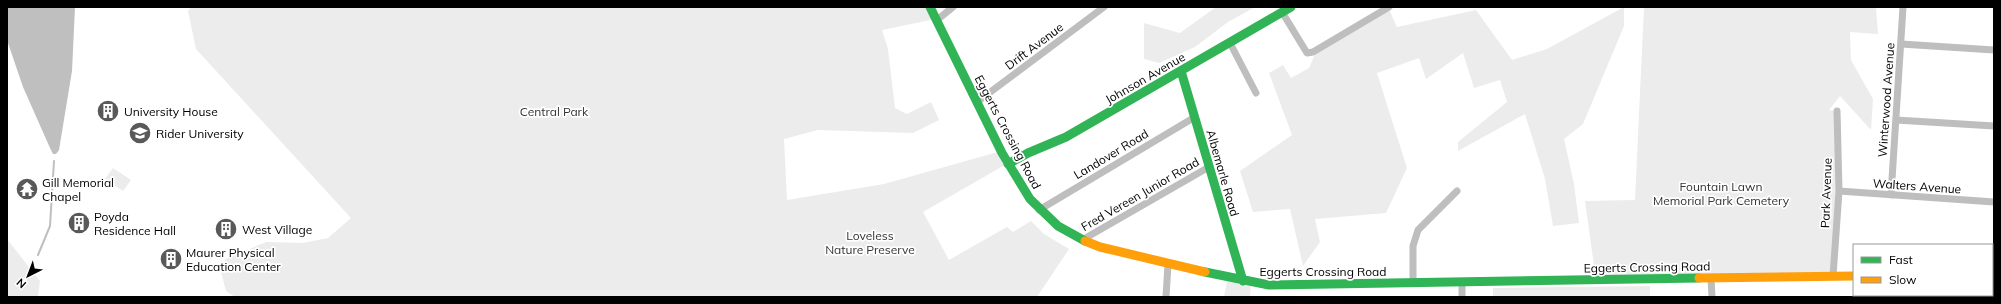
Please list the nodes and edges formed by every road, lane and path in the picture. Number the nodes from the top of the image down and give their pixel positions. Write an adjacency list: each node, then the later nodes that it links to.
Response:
1 (930, 7): 8 (street, Eggerts Crossing Road)
2 (953, 7): 8 (street)
3 (1104, 7): 14 (street, Drift Avenue)
4 (1291, 7): 7 (street, Johnson Avenue)
5 (1389, 7): 7 (street)
6 (1903, 7): 10 (street, Winterwood Avenue)
7 (1282, 12): 9 (street, Johnson Avenue)
8 (937, 20): 14 (street, Eggerts Crossing Road)
9 (1230, 43): 12 (street, Johnson Avenue); 13 (street)
10 (1900, 44): 11 (street); 17 (street, Winterwood Avenue)
11 (1994, 50)
12 (1181, 71): 16 (street, Albemarle Road); 19 (street, Johnson Avenue)
13 (1256, 93)
14 (977, 102): 19 (street, Eggerts Crossing Road)
15 (1837, 111): 22 (street, Park Avenue)
16 (1194, 117): 20 (street, Albemarle Road); 25 (street, Landover Road)
17 (1896, 120): 18 (street); 23 (street, Winterwood Avenue)
18 (1994, 126)
19 (1008, 164): 25 (street, Eggerts Crossing Road)
20 (1209, 167): 26 (street, Fred Vereen Junior Road); 31 (street, Albemarle Road)
21 (1457, 191): 32 (street)
22 (1839, 192): 23 (street, Walters Avenue); 28 (street, Park Avenue)
23 (1891, 195): 24 (street, Walters Avenue)
24 (1994, 202)
25 (1039, 210): 26 (street, Eggerts Crossing Road)
26 (1082, 240): 27 (street, Eggerts Crossing Road)
27 (1168, 264): 31 (street, Eggerts Crossing Road); 34 (street)
28 (1832, 276): 29 (street, Eggerts Crossing Road); 30 (street, Eggerts Crossing Road)
29 (1853, 276)
30 (1711, 278): 33 (street, Eggerts Crossing Road); 36 (street)
31 (1243, 281): 32 (street, Eggerts Crossing Road)
32 (1413, 282): 33 (street, Eggerts Crossing Road)
33 (1462, 282): 35 (street)
34 (1166, 297)
35 (1462, 297)
36 (1712, 297)

